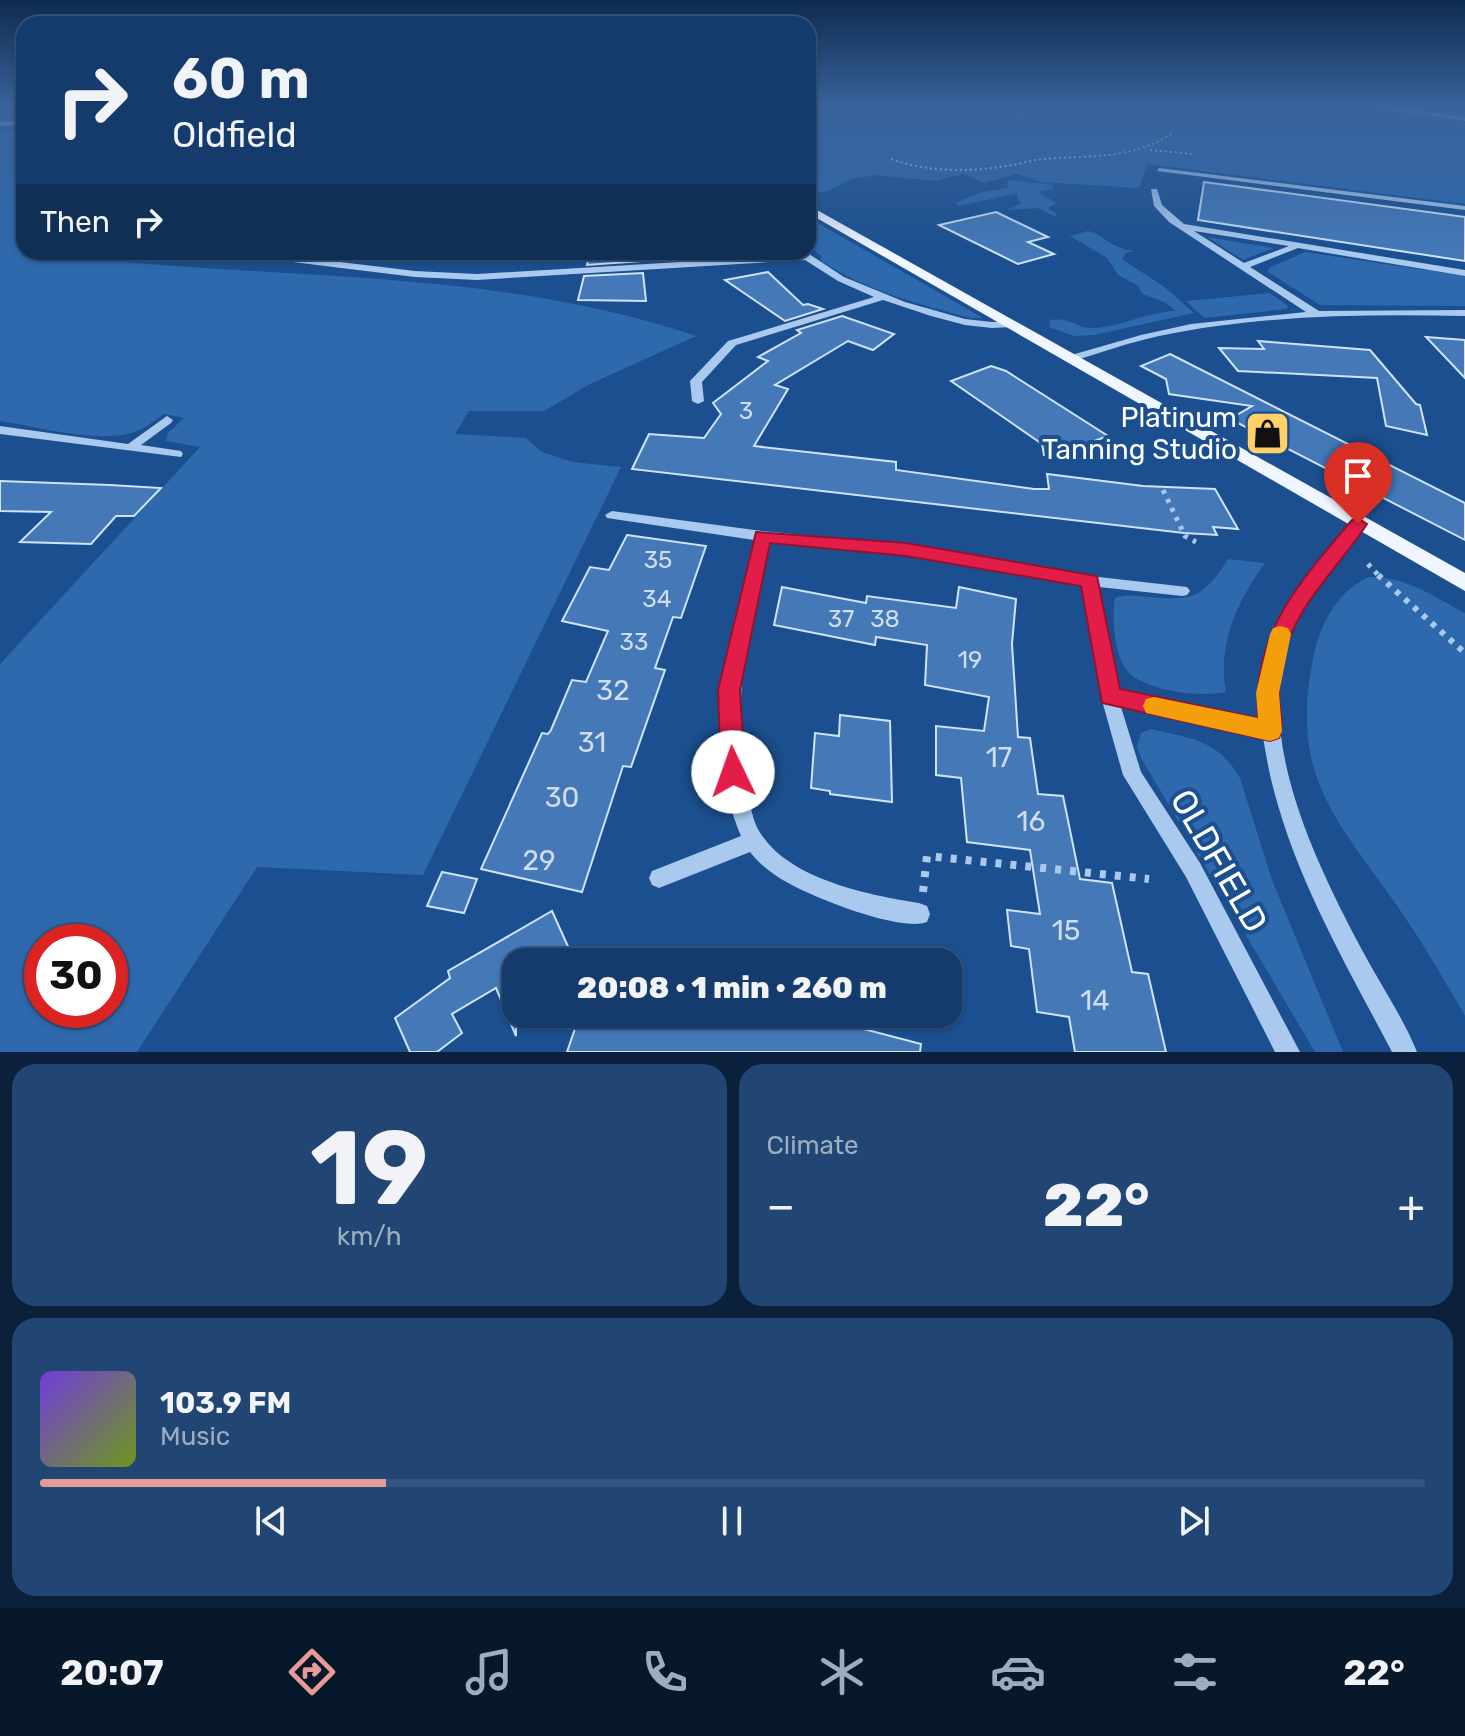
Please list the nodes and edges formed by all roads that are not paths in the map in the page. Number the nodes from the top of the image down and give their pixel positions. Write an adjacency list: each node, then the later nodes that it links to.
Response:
1 (1159, 170): 3 (street)
2 (1154, 191): 5 (street)
3 (1465, 208)
4 (816, 213): 15 (main road)
5 (1180, 226): 6 (street); 10 (street)
6 (1296, 246): 10 (street); 11 (street)
7 (301, 260): 8 (street)
8 (718, 260)
9 (812, 260): 12 (street)
10 (1243, 266): 14 (street)
11 (1465, 273)
12 (883, 297): 15 (street); 17 (street)
13 (1465, 313): 14 (street)
14 (1318, 315): 16 (street)
15 (1012, 324): 16 (main road)
16 (1072, 358): 23 (main road)
17 (698, 401)
18 (167, 420): 20 (street)
19 (0, 430): 20 (street)
20 (130, 448): 21 (street)
21 (177, 454)
22 (612, 515): 24 (street)
23 (1358, 524): 26 (main road); 29 (street)
24 (762, 536): 25 (street); 30 (street)
25 (1090, 581): 27 (street); 28 (street, OLDFIELD)
26 (1465, 583)
27 (1182, 591)
28 (1110, 697): 29 (street); 33 (street, OLDFIELD)
29 (1270, 731): 34 (street)
30 (753, 841): 31 (street); 32 (street)
31 (659, 878)
32 (919, 914)
33 (1288, 1052)
34 (1405, 1052)

